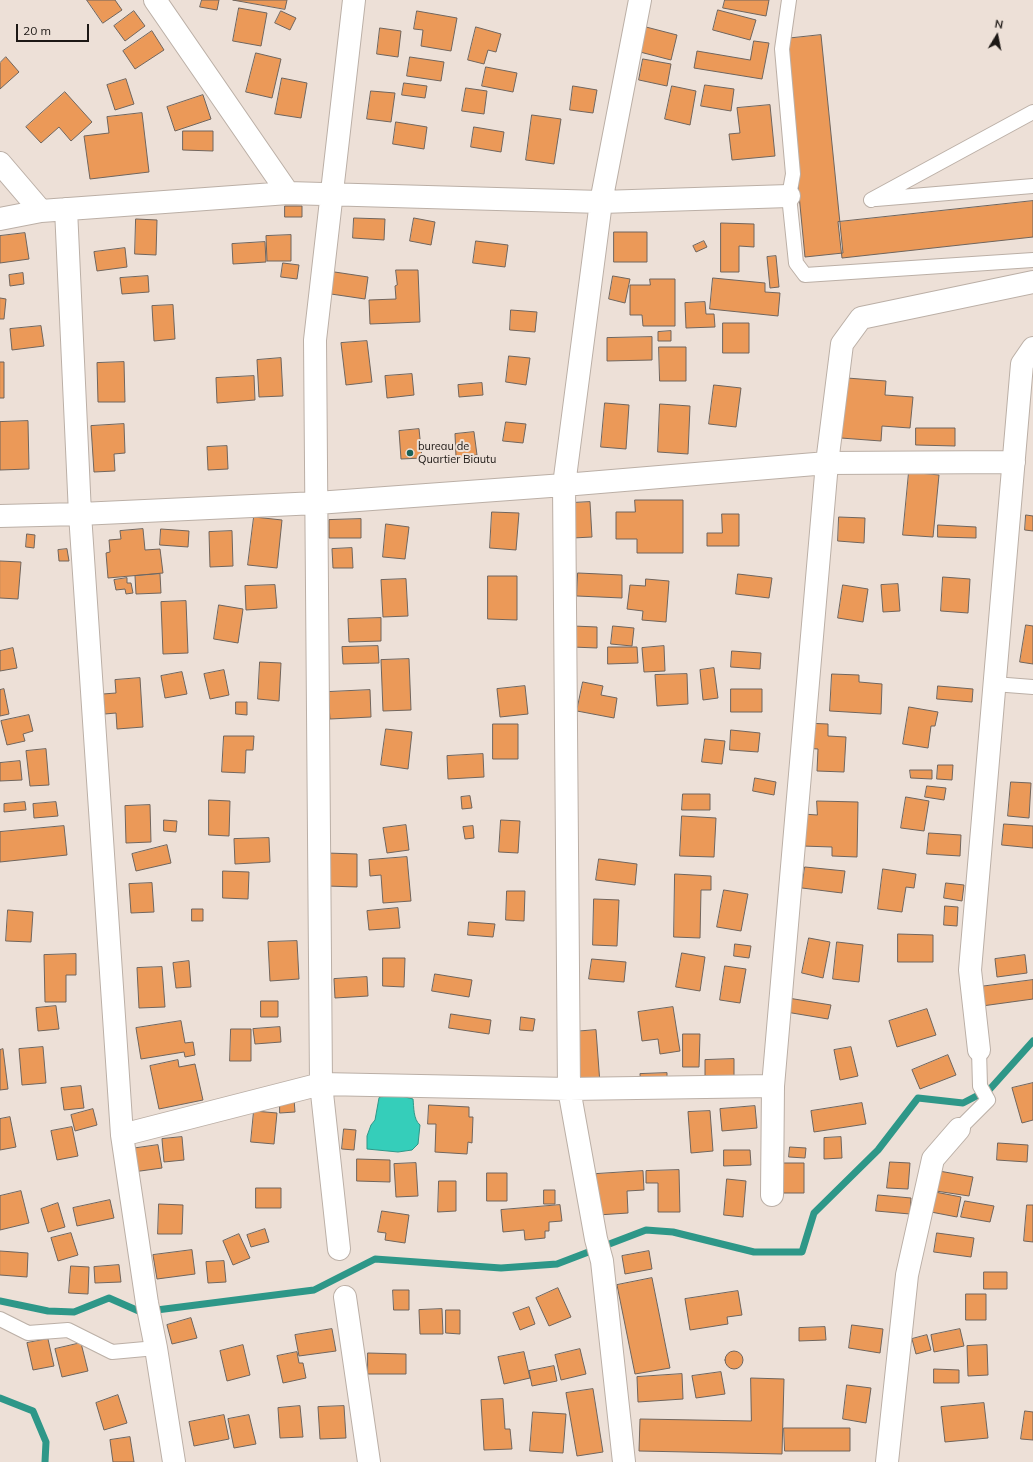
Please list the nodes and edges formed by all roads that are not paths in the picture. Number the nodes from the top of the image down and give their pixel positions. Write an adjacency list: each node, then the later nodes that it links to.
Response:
1 (156, 0): 8 (street)
2 (354, 0): 9 (street)
3 (640, 0): 11 (street)
4 (789, 0): 10 (lane)
5 (1033, 112): 7 (lane)
6 (0, 164): 13 (street)
7 (1033, 186)
8 (288, 193): 9 (street); 12 (street)
9 (333, 194): 11 (street); 21 (street)
10 (789, 196): 11 (street); 15 (lane)
11 (600, 202): 20 (street)
12 (66, 209): 13 (street); 22 (street)
13 (41, 211): 14 (street)
14 (0, 219)
15 (1033, 260)
16 (1033, 282): 19 (street)
17 (1033, 348): 18 (street)
18 (1014, 462): 19 (street); 24 (street)
19 (827, 463): 20 (street); 28 (street)
20 (564, 485): 21 (street); 29 (street)
21 (317, 503): 22 (street); 27 (street)
22 (80, 514): 23 (street); 31 (street)
23 (0, 516)
24 (994, 684): 25 (lane); 26 (street)
25 (1033, 687)
26 (979, 1050): 30 (lane)
27 (321, 1084): 29 (street); 31 (street); 33 (street)
28 (773, 1086): 29 (street); 32 (street)
29 (569, 1090): 39 (street)
30 (959, 1130): 40 (street)
31 (122, 1134): 36 (street)
32 (772, 1195)
33 (339, 1249)
34 (345, 1297): 38 (street)
35 (0, 1319): 36 (lane)
36 (156, 1348): 37 (street)
37 (174, 1462)
38 (369, 1462)
39 (624, 1462)
40 (887, 1462)

